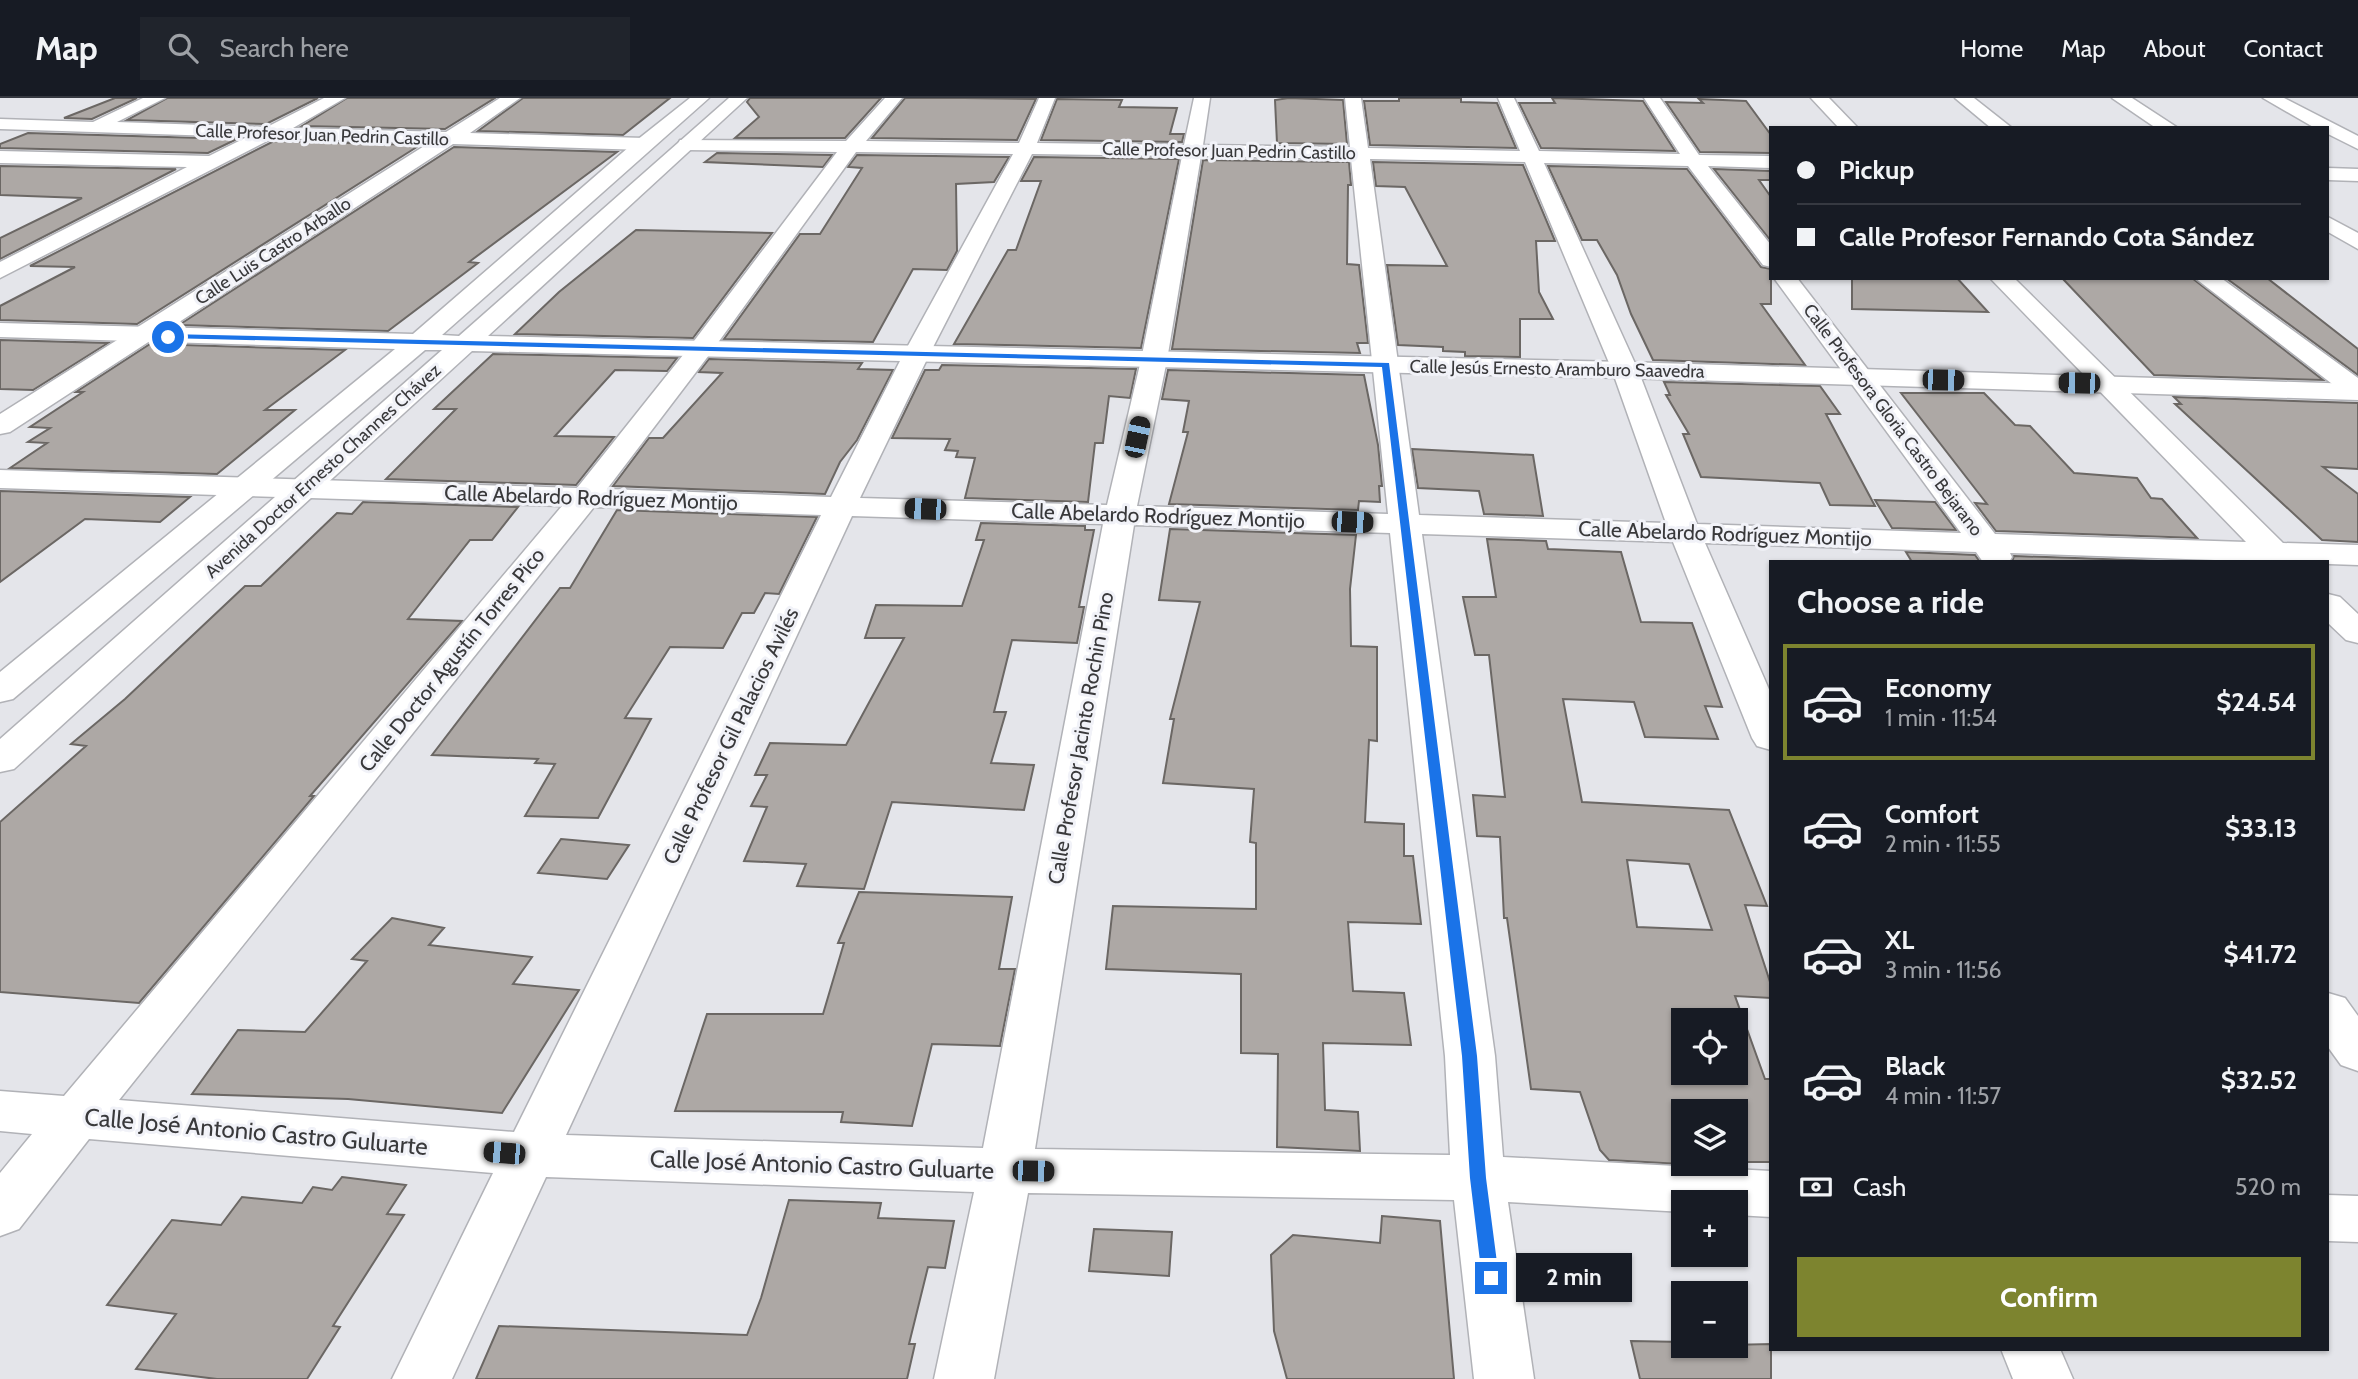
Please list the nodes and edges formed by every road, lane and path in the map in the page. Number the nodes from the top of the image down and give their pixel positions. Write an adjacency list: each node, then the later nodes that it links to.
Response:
1 (157, 98): 21 (street)
2 (337, 98): 23 (street)
3 (512, 98): 24 (street, Calle Luis Castro Arballo)
4 (701, 98): 26 (street, Avenida Doctor Ernesto Channes Chávez)
5 (739, 98): 27 (street, Avenida Doctor Ernesto Channes Chávez)
6 (894, 98): 28 (street, Calle Doctor Agustín Torres Pico)
7 (1048, 98): 29 (street, Calle Profesor Gil Palacios Avilés)
8 (1202, 98): 30 (street, Calle Profesor Jacinto Rochin Pino)
9 (1353, 98): 31 (street)
10 (1506, 98): 33 (street)
11 (1652, 98): 35 (street)
12 (1819, 98): 17 (street)
13 (1963, 98): 18 (street)
14 (2120, 98): 19 (street)
15 (2271, 98): 20 (street)
16 (0, 124): 21 (street, Calle Profesor Juan Pedrin Castillo)
17 (1847, 126)
18 (2000, 126)
19 (2166, 126)
20 (2326, 126)
21 (92, 127): 23 (street, Calle Profesor Juan Pedrin Castillo); 34 (street)
22 (2329, 127): 25 (street)
23 (270, 133): 24 (street, Calle Profesor Juan Pedrin Castillo); 36 (street)
24 (447, 139): 26 (street, Calle Profesor Juan Pedrin Castillo); 49 (street, Calle Luis Castro Arballo)
25 (2358, 142)
26 (645, 144): 50 (street, Avenida Doctor Ernesto Channes Chávez)
27 (687, 144): 28 (street, Calle Profesor Juan Pedrin Castillo); 51 (street, Avenida Doctor Ernesto Channes Chávez)
28 (852, 145): 29 (street, Calle Profesor Juan Pedrin Castillo); 52 (street, Calle Doctor Agustín Torres Pico)
29 (1026, 148): 30 (street, Calle Profesor Juan Pedrin Castillo); 53 (street, Calle Profesor Gil Palacios Avilés)
30 (1192, 150): 31 (street, Calle Profesor Juan Pedrin Castillo); 54 (street, Calle Profesor Jacinto Rochin Pino)
31 (1359, 153): 33 (street, Calle Profesor Juan Pedrin Castillo); 55 (street)
32 (0, 157): 34 (street)
33 (1531, 157): 35 (street, Calle Profesor Juan Pedrin Castillo); 56 (street)
34 (22, 158): 36 (street); 38 (street)
35 (1694, 160): 37 (street, Calle Profesor Juan Pedrin Castillo); 43 (street)
36 (215, 162): 44 (street)
37 (1769, 162)
38 (0, 167)
39 (2329, 174): 40 (street)
40 (2358, 175)
41 (2329, 224): 42 (street)
42 (2358, 242)
43 (1769, 257)
44 (0, 271)
45 (1787, 280): 57 (street, Calle Profesora Gloria Castro Bejarano)
46 (2003, 280): 58 (street)
47 (2209, 280): 59 (street)
48 (0, 330): 49 (street, Calle Jesús Ernesto Aramburo Saavedra)
49 (141, 336): 50 (street, Calle Jesús Ernesto Aramburo Saavedra); 60 (street, Calle Luis Castro Arballo)
50 (418, 343): 51 (street, Calle Jesús Ernesto Aramburo Saavedra); 62 (street, Avenida Doctor Ernesto Channes Chávez)
51 (464, 344): 52 (street, Calle Jesús Ernesto Aramburo Saavedra); 63 (street, Avenida Doctor Ernesto Channes Chávez)
52 (700, 350): 53 (street, Calle Jesús Ernesto Aramburo Saavedra); 64 (street, Calle Doctor Agustín Torres Pico)
53 (917, 353): 54 (street, Calle Jesús Ernesto Aramburo Saavedra); 65 (street, Calle Profesor Gil Palacios Avilés)
54 (1154, 359): 55 (street, Calle Jesús Ernesto Aramburo Saavedra); 66 (street, Calle Profesor Jacinto Rochin Pino)
55 (1386, 365): 56 (street, Calle Jesús Ernesto Aramburo Saavedra); 67 (street)
56 (1625, 370): 57 (street, Calle Jesús Ernesto Aramburo Saavedra); 68 (street)
57 (1862, 378): 58 (street, Calle Jesús Ernesto Aramburo Saavedra); 69 (street, Calle Profesora Gloria Castro Bejarano)
58 (2106, 384): 59 (street, Calle Jesús Ernesto Aramburo Saavedra); 71 (street)
59 (2358, 391)
60 (0, 426)
61 (0, 480): 62 (street, Calle Abelardo Rodríguez Montijo)
62 (242, 488): 63 (street, Calle Abelardo Rodríguez Montijo); 74 (street, Avenida Doctor Ernesto Channes Chávez)
63 (303, 489): 64 (street, Calle Abelardo Rodríguez Montijo); 76 (street, Avenida Doctor Ernesto Channes Chávez)
64 (585, 498): 65 (street, Calle Abelardo Rodríguez Montijo); 80 (street, Calle Doctor Agustín Torres Pico)
65 (841, 506): 66 (street, Calle Abelardo Rodríguez Montijo); 81 (street, Calle Profesor Gil Palacios Avilés)
66 (1120, 515): 67 (street, Calle Abelardo Rodríguez Montijo); 82 (street, Calle Profesor Jacinto Rochin Pino)
67 (1403, 524): 68 (street, Calle Abelardo Rodríguez Montijo); 83 (street)
68 (1685, 533): 69 (street, Calle Abelardo Rodríguez Montijo); 75 (street)
69 (1993, 552): 71 (street, Calle Abelardo Rodríguez Montijo)
70 (2358, 555): 71 (street, Calle Abelardo Rodríguez Montijo)
71 (2279, 557)
72 (2329, 605): 73 (street)
73 (2358, 633)
74 (0, 691)
75 (1769, 733)
76 (0, 760)
77 (2329, 1012): 78 (street)
78 (2358, 1052)
79 (0, 1111): 80 (street, Calle José Antonio Castro Guluarte)
80 (76, 1116): 81 (street, Calle José Antonio Castro Guluarte); 85 (street, Calle Doctor Agustín Torres Pico)
81 (530, 1155): 82 (street, Calle José Antonio Castro Guluarte); 89 (street, Calle Profesor Gil Palacios Avilés)
82 (1005, 1171): 83 (street, Calle José Antonio Castro Guluarte); 90 (street, Calle Profesor Jacinto Rochin Pino)
83 (1478, 1178): 84 (street, Calle José Antonio Castro Guluarte); 91 (street)
84 (1769, 1194)
85 (0, 1213)
86 (2329, 1218): 87 (street)
87 (2358, 1220)
88 (2031, 1351): 92 (street)
89 (422, 1379)
90 (964, 1379)
91 (1504, 1379)
92 (2043, 1379)

